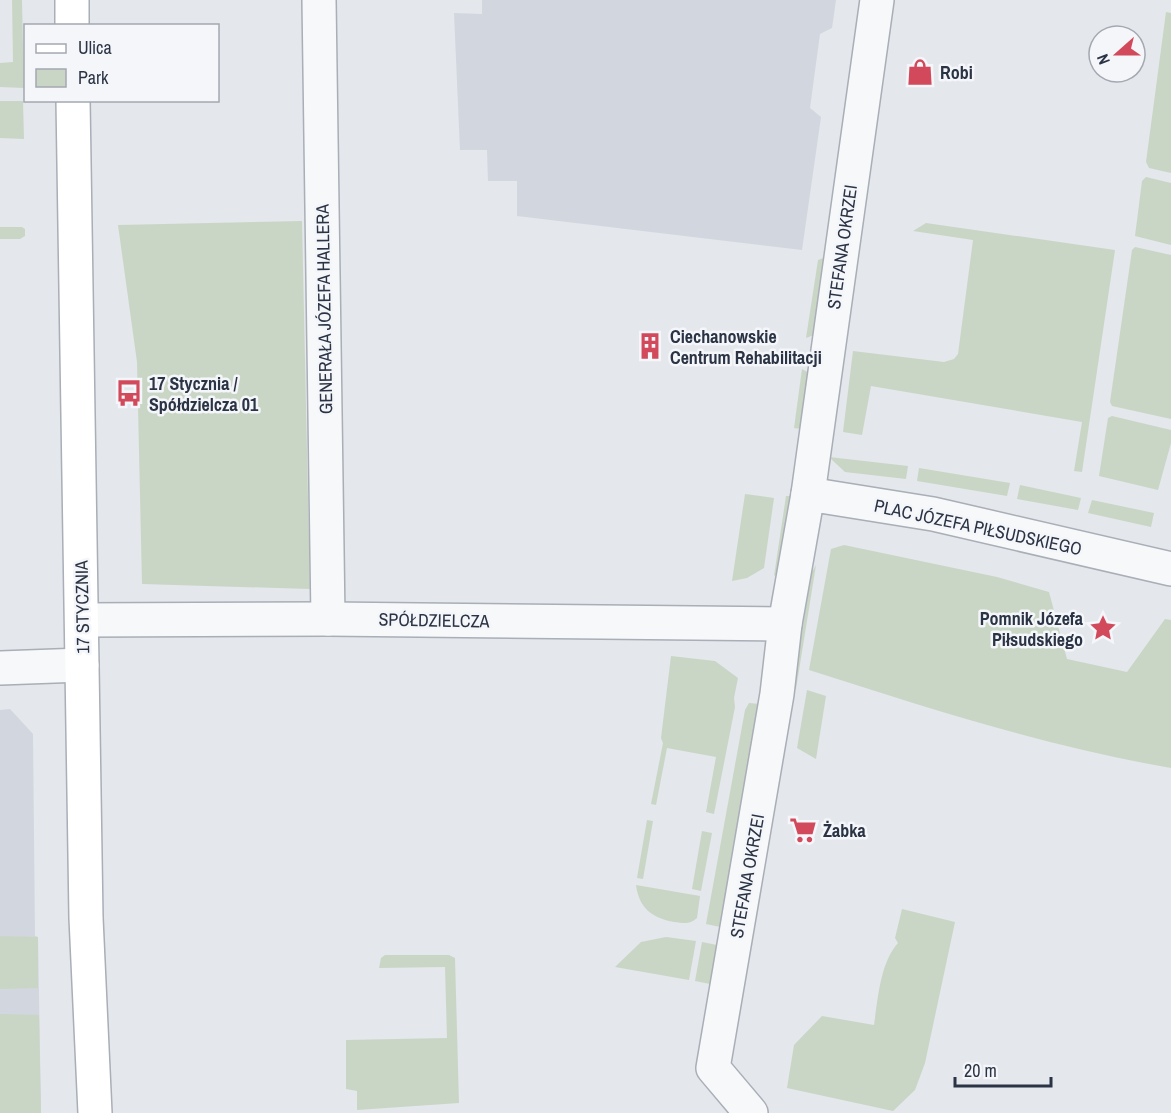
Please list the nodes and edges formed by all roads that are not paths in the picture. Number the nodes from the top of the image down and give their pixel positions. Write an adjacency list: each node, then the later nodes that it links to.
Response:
1 (72, 0): 4 (street)
2 (320, 0): 8 (street, GENERAŁA JÓZEFA HALLERA)
3 (877, 0): 6 (street, STEFANA OKRZEI)
4 (72, 24)
5 (73, 102): 9 (street, 17 STYCZNIA)
6 (808, 494): 7 (street, PLAC JÓZEFA PIŁSUDSKIEGO); 10 (street)
7 (1171, 569)
8 (328, 619): 9 (street, SPÓŁDZIELCZA); 10 (street, SPÓŁDZIELCZA)
9 (83, 620): 11 (street, 17 STYCZNIA)
10 (785, 624): 14 (street, STEFANA OKRZEI)
11 (82, 665): 12 (street); 13 (street, 17 STYCZNIA)
12 (0, 668)
13 (95, 1113)
14 (751, 1113)

